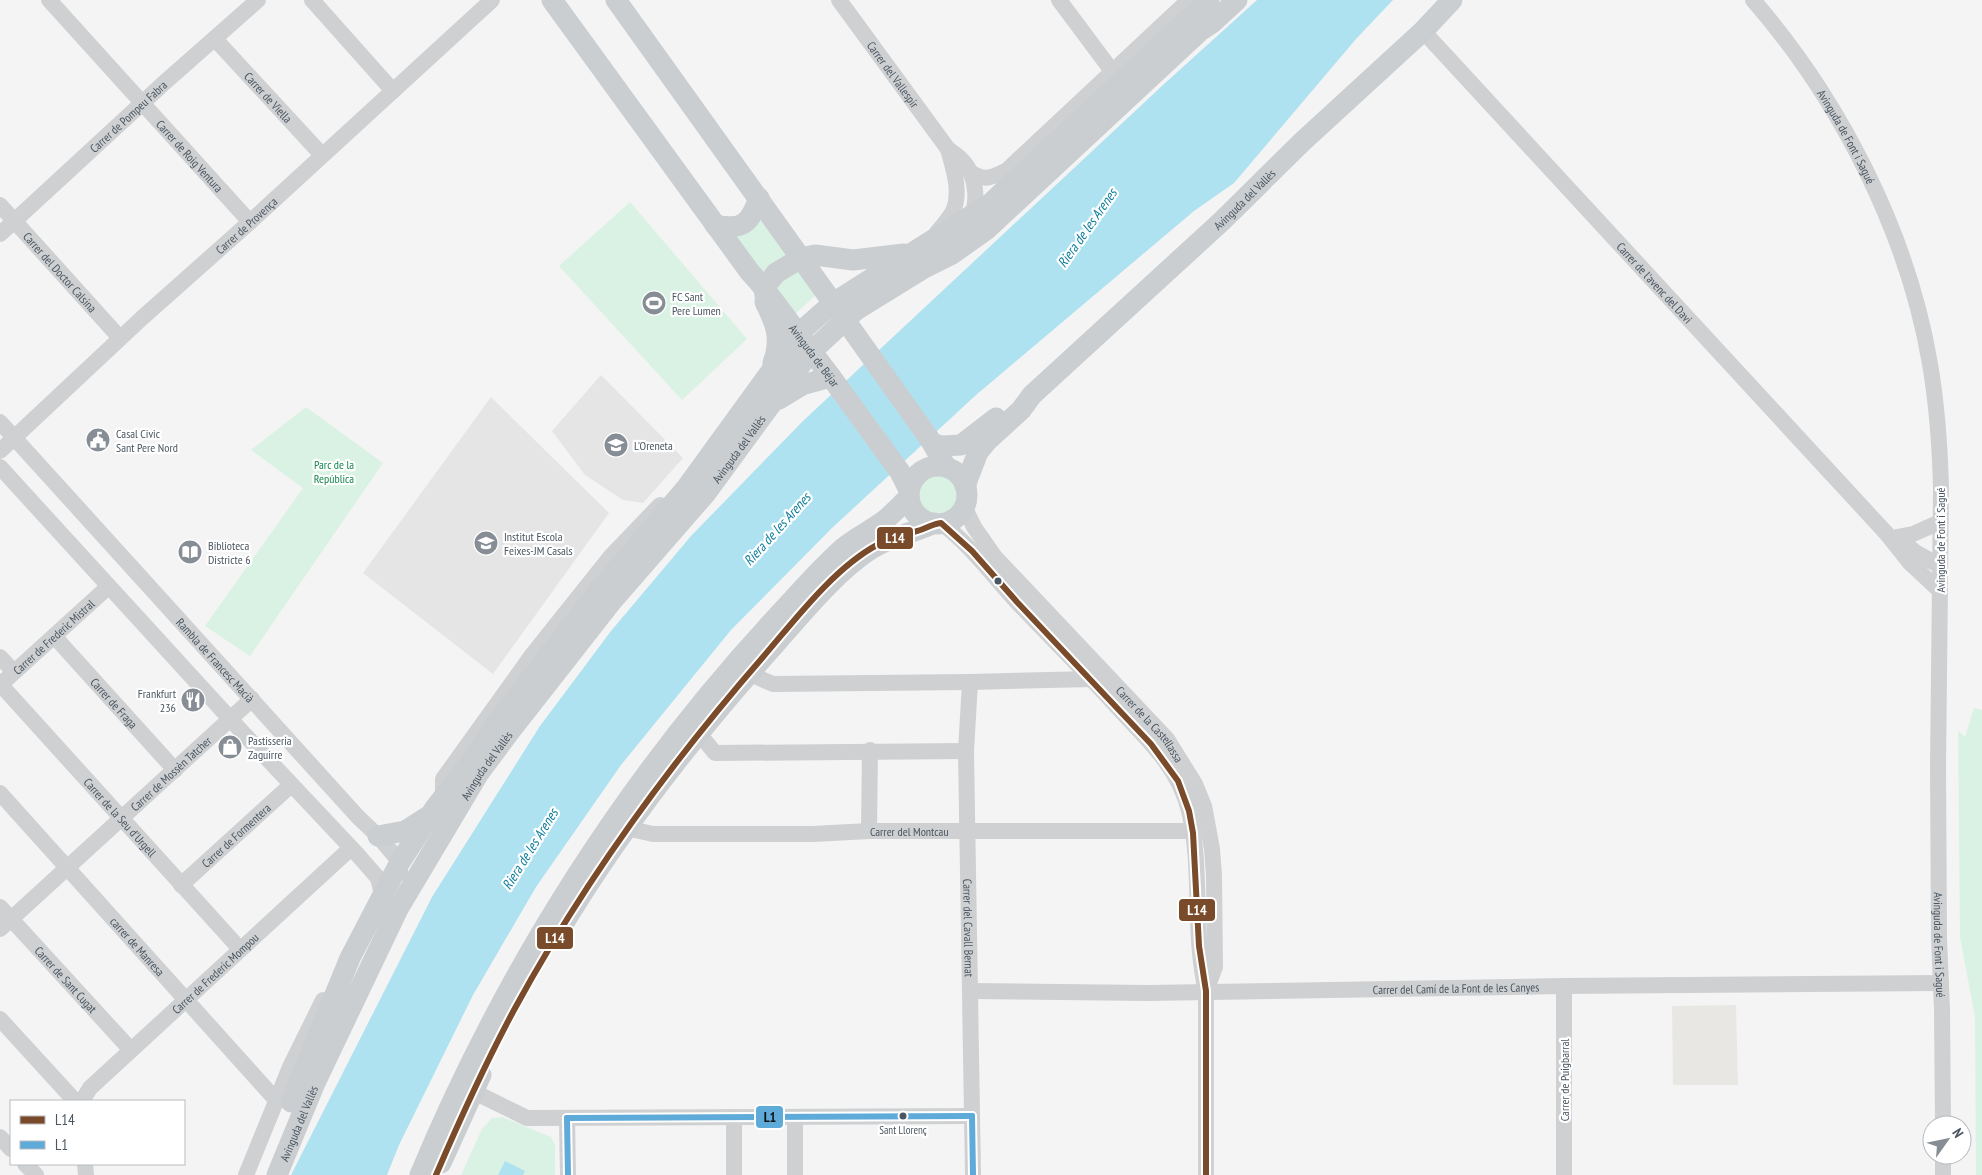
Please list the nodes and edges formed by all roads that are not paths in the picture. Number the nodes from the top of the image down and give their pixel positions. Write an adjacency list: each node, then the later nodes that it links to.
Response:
1 (49, 0): 20 (street, Carrer de Roig Ventura)
2 (258, 0): 17 (street, Carrer de Pompeu Fabra)
3 (312, 0): 19 (street)
4 (492, 0): 19 (street, Carrer de Provença)
5 (552, 0): 30 (main road)
6 (616, 0): 25 (main road)
7 (839, 0): 21 (street, Carrer del Vallespir)
8 (1059, 0): 18 (street)
9 (1189, 0): 18 (street, Avinguda del Vallès)
10 (1209, 0): 27 (main road, Avinguda del Vallès)
11 (1228, 0): 15 (street, Avinguda del Vallès)
12 (1237, 0): 15 (main road, Avinguda del Vallès)
13 (1452, 0): 16 (main road, Avinguda del Vallès)
14 (1758, 4): 54 (street, Avinguda de Font i Sagué)
15 (1200, 31): 32 (main road, Avinguda del Vallès)
16 (1423, 31): 43 (main road, Avinguda del Vallès); 56 (street, Carrer de l'avenc del Davi)
17 (214, 39): 20 (street, Carrer de Pompeu Fabra); 22 (street, Carrer de Viella)
18 (1112, 72): 23 (street, Avinguda del Vallès)
19 (393, 91): 22 (street, Carrer de Provença)
20 (143, 102): 28 (street, Carrer de Pompeu Fabra); 29 (street, Carrer de Roig Ventura)
21 (948, 149): 24 (street); 32 (street)
22 (322, 155): 29 (street, Carrer de Provença)
23 (1006, 171): 24 (street, Avinguda del Vallès); 27 (street, Avinguda del Vallès)
24 (970, 172): 27 (street)
25 (759, 198): 30 (main road); 33 (main road)
26 (0, 205): 28 (street, Carrer del Doctor Calsina)
27 (969, 214): 32 (main road, Avinguda del Vallès)
28 (15, 221): 31 (street, Carrer de Pompeu Fabra); 38 (street, Carrer del Doctor Calsina)
29 (250, 222): 38 (street, Carrer de Provença)
30 (715, 225): 35 (main road, Avinguda del Vallès)
31 (0, 234)
32 (922, 254): 33 (main road); 34 (main road, Avinguda del Vallès); 36 (main road, Avinguda del Vallès)
33 (808, 256): 35 (main road); 36 (main road)
34 (877, 296): 36 (main road, Avinguda del Vallès); 40 (main road)
35 (765, 297): 37 (main road, Avinguda de Béjar); 41 (main road, Avinguda del Vallès)
36 (839, 311): 37 (main road, Avinguda del Vallès); 39 (main road, Avinguda del Vallès); 40 (main road)
37 (798, 334): 39 (main road, Avinguda de Béjar); 41 (main road, Avinguda del Vallès)
38 (120, 338): 46 (street, Carrer de Provença)
39 (812, 352): 42 (main road, Avinguda de Béjar); 44 (main road, Avinguda del Vallès)
40 (867, 352): 47 (main road)
41 (770, 372): 76 (main road, Avinguda del Vallès)
42 (831, 377): 44 (main road, Avinguda del Vallès); 52 (main road, Avinguda de Béjar)
43 (1032, 395): 48 (main road, Avinguda del Vallès); 53 (main road, Avinguda del Vallès)
44 (772, 404): 88 (main road, Avinguda del Vallès)
45 (0, 422): 46 (street, Rambla de Francesc Macià)
46 (14, 438): 49 (street, Carrer de Provença); 68 (street, Rambla de Francesc Macià)
47 (932, 443): 48 (main road); 51 (main road)
48 (961, 445): 51 (main road, Avinguda del Vallès)
49 (0, 451)
50 (0, 467): 59 (street)
51 (948, 468): 52 (main road); 53 (main road)
52 (906, 486): 55 (main road); 99 (main road)
53 (964, 496): 55 (main road); 95 (street, Carrer de la Castellassa)
54 (1940, 522): 56 (street); 58 (street, Avinguda de Font i Sagué)
55 (938, 523): 57 (main road); 65 (street, Carrer de la Castellassa)
56 (1892, 535): 58 (street, Carrer de l'avenc del Davi); 60 (street, Carrer de l'avenc del Davi)
57 (871, 549): 64 (main road); 78 (main road)
58 (1940, 566): 60 (street, Avinguda de Font i Sagué)
59 (108, 587): 61 (street, Carrer de Frederic Mistral); 69 (street)
60 (1940, 591): 92 (street, Avinguda de Font i Sagué)
61 (54, 636): 63 (street, Carrer de Frederic Mistral); 73 (street, Carrer de Fraga)
62 (0, 656): 63 (street)
63 (14, 672): 67 (street, Carrer de Frederic Mistral)
64 (759, 678): 66 (street); 70 (main road)
65 (1092, 679): 66 (street); 81 (street, Carrer de la Castellassa)
66 (970, 682): 72 (street, Carrer del Cavall Bernat)
67 (0, 685): 77 (street, Carrer de la Seu d'Urgell)
68 (252, 698): 69 (street, Carrer de Mossèn Tatcher); 82 (street, Rambla de Francesc Macià)
69 (230, 719): 73 (street, Carrer de Mossèn Tatcher); 74 (street)
70 (706, 742): 71 (street); 78 (main road)
71 (870, 750): 72 (street); 79 (street)
72 (966, 751): 80 (street, Carrer del Cavall Bernat)
73 (175, 770): 77 (street, Carrer de Mossèn Tatcher)
74 (291, 785): 83 (street); 86 (street, Carrer de Formentera)
75 (0, 794): 85 (street, carrer de Manresa)
76 (430, 815): 82 (main road, Avinguda del Vallès); 84 (main road, Avinguda del Vallès)
77 (121, 819): 85 (street, Carrer de Mossèn Tatcher); 86 (street, Carrer de la Seu d'Urgell)
78 (634, 830): 79 (street, Carrer del Montcau); 99 (main road)
79 (869, 831): 80 (street, Carrer del Montcau)
80 (969, 831): 81 (street, Carrer del Montcau); 94 (street, Carrer del Cavall Bernat)
81 (1192, 831): 95 (street, Carrer de la Castellassa)
82 (378, 836): 84 (street, Rambla de Francesc Macià)
83 (351, 848): 87 (street); 90 (street, Carrer de Frederic Mompou)
84 (400, 862): 87 (main road, Avinguda del Vallès); 88 (street)
85 (67, 868): 89 (street, Carrer de Mossèn Tatcher); 96 (street, carrer de Manresa)
86 (181, 885): 90 (street, Carrer de la Seu d'Urgell)
87 (382, 895): 91 (main road, Avinguda del Vallès)
88 (398, 909): 114 (main road, Avinguda del Vallès)
89 (4, 918): 98 (street, Carrer de Sant Cugat)
90 (240, 949): 96 (street, Carrer de Frederic Mompou)
91 (350, 958): 102 (street, Avinguda del Vallès); 113 (main road, Avinguda del Vallès)
92 (1941, 983): 93 (street, Carrer del Camí de la Font de les Canyes); 103 (street, Avinguda de Font i Sagué)
93 (1564, 986): 95 (street, Carrer del Camí de la Font de les Canyes); 122 (street, Carrer de Puigbarral)
94 (971, 991): 95 (street, Carrer del Camí de la Font de les Canyes); 104 (street, Carrer del Cavall Bernat)
95 (1206, 991): 121 (street, Carrer de la Castellassa)
96 (186, 1000): 98 (street, Carrer de Frederic Mompou); 102 (street, carrer de Manresa)
97 (0, 1019): 100 (street)
98 (131, 1050): 101 (street, Carrer de Frederic Mompou)
99 (466, 1088): 107 (street); 115 (main road); 116 (main road)
100 (75, 1100)
101 (83, 1100)
102 (276, 1100): 112 (street, Avinguda del Vallès)
103 (1943, 1115)
104 (972, 1116): 106 (street); 120 (street, Carrer del Cavall Bernat)
105 (734, 1117): 106 (street); 107 (street); 118 (street)
106 (795, 1117): 119 (street)
107 (567, 1118): 117 (street)
108 (0, 1137): 109 (street)
109 (10, 1148)
110 (26, 1165): 111 (street)
111 (36, 1175)
112 (246, 1175)
113 (262, 1175)
114 (277, 1175)
115 (420, 1175)
116 (436, 1175)
117 (568, 1175)
118 (734, 1175)
119 (795, 1175)
120 (973, 1175)
121 (1206, 1175)
122 (1564, 1175)

